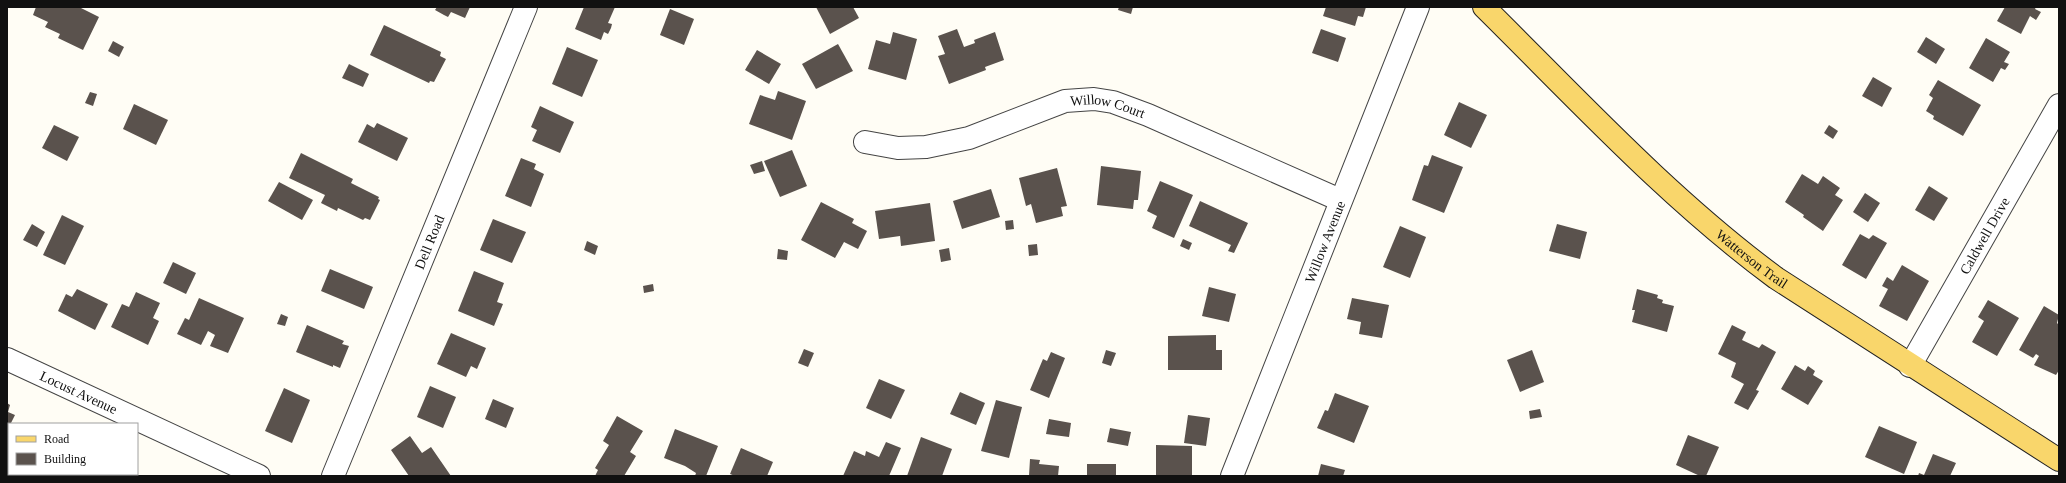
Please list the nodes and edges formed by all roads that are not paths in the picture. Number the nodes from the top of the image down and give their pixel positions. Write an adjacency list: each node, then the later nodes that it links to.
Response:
1 (526, 7): 11 (street, Dell Road)
2 (1418, 7): 6 (street, Willow Avenue)
3 (1484, 7): 8 (main road, Watterson Trail)
4 (2059, 105): 8 (street, Caldwell Drive)
5 (865, 142): 6 (street, Willow Court)
6 (1340, 200): 12 (street, Willow Avenue)
7 (7, 359): 10 (street, Locust Avenue)
8 (1910, 366): 9 (main road, Watterson Trail)
9 (2059, 460)
10 (259, 476)
11 (333, 476)
12 (1232, 476)

